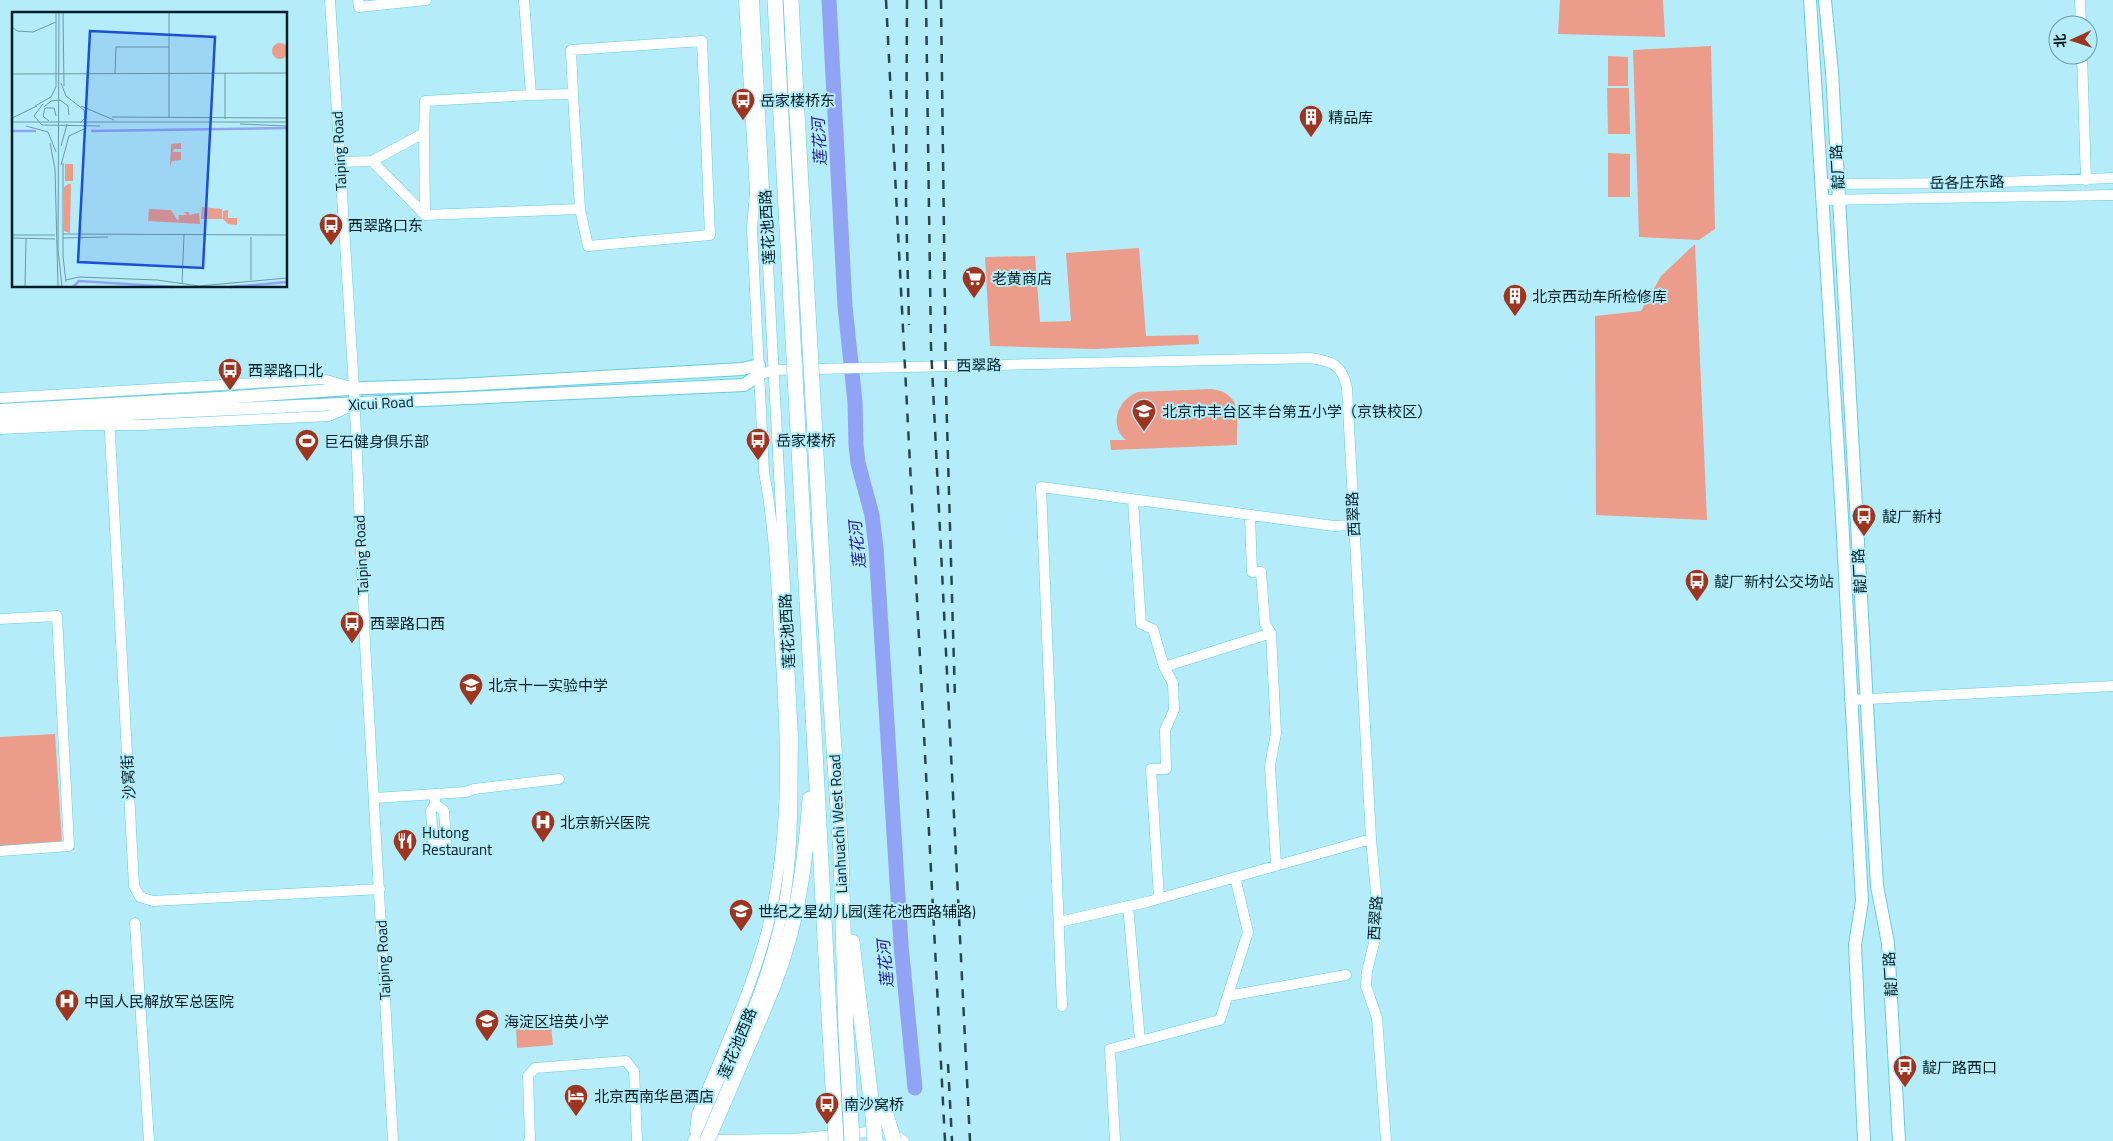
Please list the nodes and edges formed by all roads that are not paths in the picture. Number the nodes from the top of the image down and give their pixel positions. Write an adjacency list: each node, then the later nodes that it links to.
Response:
1 (330, 0): 20 (street, Taiping Road)
2 (358, 0): 12 (street)
3 (426, 0): 12 (street)
4 (524, 0): 16 (street)
5 (744, 0): 30 (street, 莲花池西路)
6 (754, 0): 31 (street, 莲花池西路)
7 (775, 0): 17 (highway)
8 (791, 0): 17 (highway)
9 (1810, 0): 24 (main road)
10 (1825, 0): 23 (main road, 靛厂路)
11 (2080, 0): 13 (street)
12 (391, 2)
13 (2080, 15)
14 (2082, 65): 22 (street)
15 (573, 94): 16 (street); 28 (street); 28 (street)
16 (531, 95): 18 (street)
17 (788, 96): 48 (highway, Lianhuachi West Road, bridge); 53 (highway, Lianhuachi West Road, bridge)
18 (424, 133): 19 (street); 29 (street)
19 (372, 161): 20 (street); 29 (street)
20 (340, 162): 32 (street, Taiping Road)
21 (2113, 178): 22 (street, 岳各庄东路)
22 (2086, 180): 23 (street, 岳各庄东路)
23 (1838, 183): 24 (street, 岳各庄东路); 26 (main road, 靛厂路)
24 (1821, 184): 27 (main road)
25 (2113, 195): 26 (street, 岳各庄东路)
26 (1839, 199): 27 (street, 岳各庄东路); 46 (main road, 靛厂路)
27 (1822, 200): 47 (main road)
28 (580, 209): 29 (street)
29 (425, 215)
30 (759, 370): 31 (street, 西翠路); 32 (main road, Xicui Road); 34 (main road, Xicui Road); 70 (street, 莲花池西路)
31 (774, 370): 41 (street, 西翠路); 70 (street, 莲花池西路)
32 (354, 388): 33 (street); 34 (street, Taiping Road); 35 (main road, Xicui Road)
33 (0, 398)
34 (354, 404): 37 (main road, Xicui Road); 50 (street, Taiping Road)
35 (0, 410)
36 (0, 420): 37 (main road, Xicui Road)
37 (109, 420): 38 (street); 56 (street, 沙窝街)
38 (0, 429)
39 (1133, 500): 40 (street); 44 (street); 59 (street)
40 (1250, 516): 41 (street); 43 (street)
41 (1353, 525): 51 (street, 西翠路)
42 (0, 619): 52 (street)
43 (1271, 633): 44 (street); 54 (street)
44 (1164, 667): 57 (street)
45 (2113, 686): 46 (street)
46 (1866, 699): 47 (street); 79 (main road, 靛厂路)
47 (1850, 700): 78 (main road)
48 (815, 738): 70 (highway, bridge); 71 (highway, Lianhuachi West Road, bridge)
49 (559, 779): 50 (street)
50 (375, 798): 56 (street, Taiping Road)
51 (1371, 839): 54 (street); 77 (street, 西翠路)
52 (0, 851)
53 (841, 854): 65 (highway); 72 (highway, Lianhuachi West Road, bridge)
54 (1276, 865): 55 (street)
55 (1235, 877): 57 (street); 62 (street)
56 (380, 889): 67 (street, Taiping Road)
57 (1159, 898): 58 (street)
58 (1128, 906): 59 (street); 64 (street)
59 (1059, 922): 63 (street)
60 (135, 923): 66 (street)
61 (1346, 975): 62 (street)
62 (1228, 996): 64 (street)
63 (1062, 1006)
64 (1140, 1041): 76 (street)
65 (879, 1114): 73 (highway, bridge); 74 (highway, bridge)
66 (149, 1141)
67 (393, 1141)
68 (529, 1141): 69 (street)
69 (637, 1141)
70 (698, 1141): 75 (street)
71 (836, 1141)
72 (852, 1141)
73 (875, 1141)
74 (894, 1141)
75 (904, 1141)
76 (1115, 1141)
77 (1386, 1141)
78 (1864, 1141)
79 (1899, 1141)

